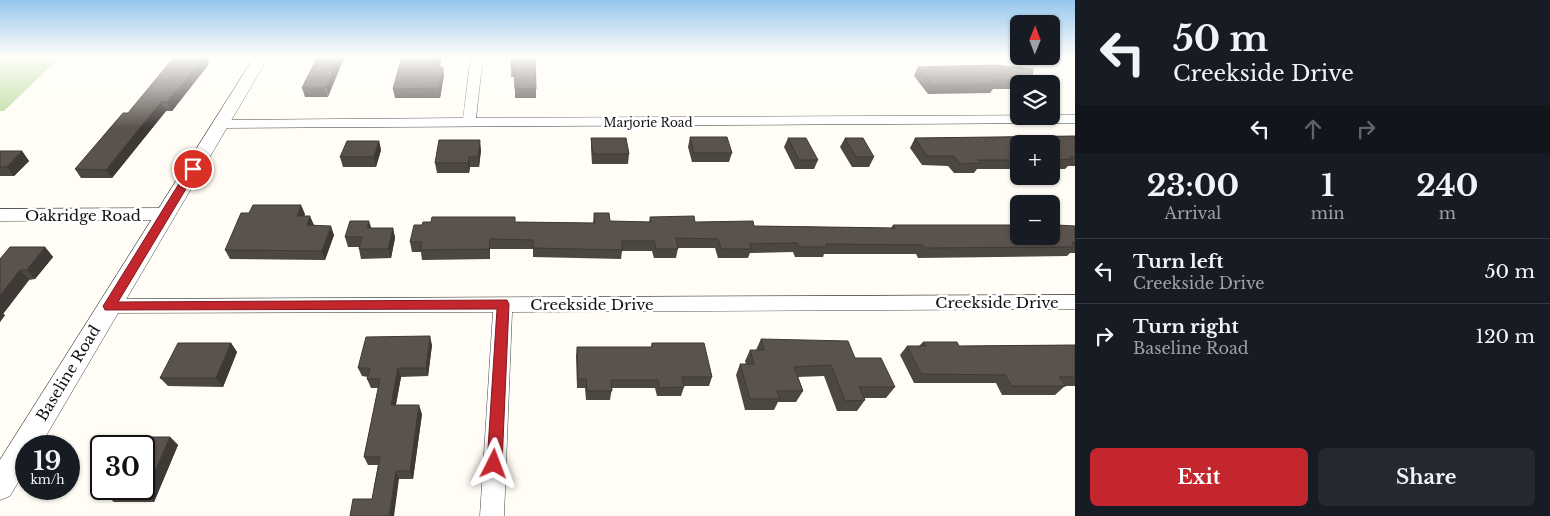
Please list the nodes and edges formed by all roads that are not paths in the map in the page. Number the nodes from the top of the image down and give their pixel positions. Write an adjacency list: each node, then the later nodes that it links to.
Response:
1 (247, 80): 5 (street, Baseline Road)
2 (474, 80): 4 (street)
3 (1075, 119): 4 (street, Marjorie Road)
4 (469, 122): 5 (street, Marjorie Road)
5 (220, 124): 6 (street, Baseline Road)
6 (166, 214): 7 (street, Oakridge Road); 10 (street, Baseline Road)
7 (0, 215)
8 (1075, 302): 9 (street, Creekside Drive)
9 (503, 304): 10 (street, Creekside Drive); 12 (street)
10 (109, 306): 11 (street, Baseline Road)
11 (0, 486)
12 (492, 516)

